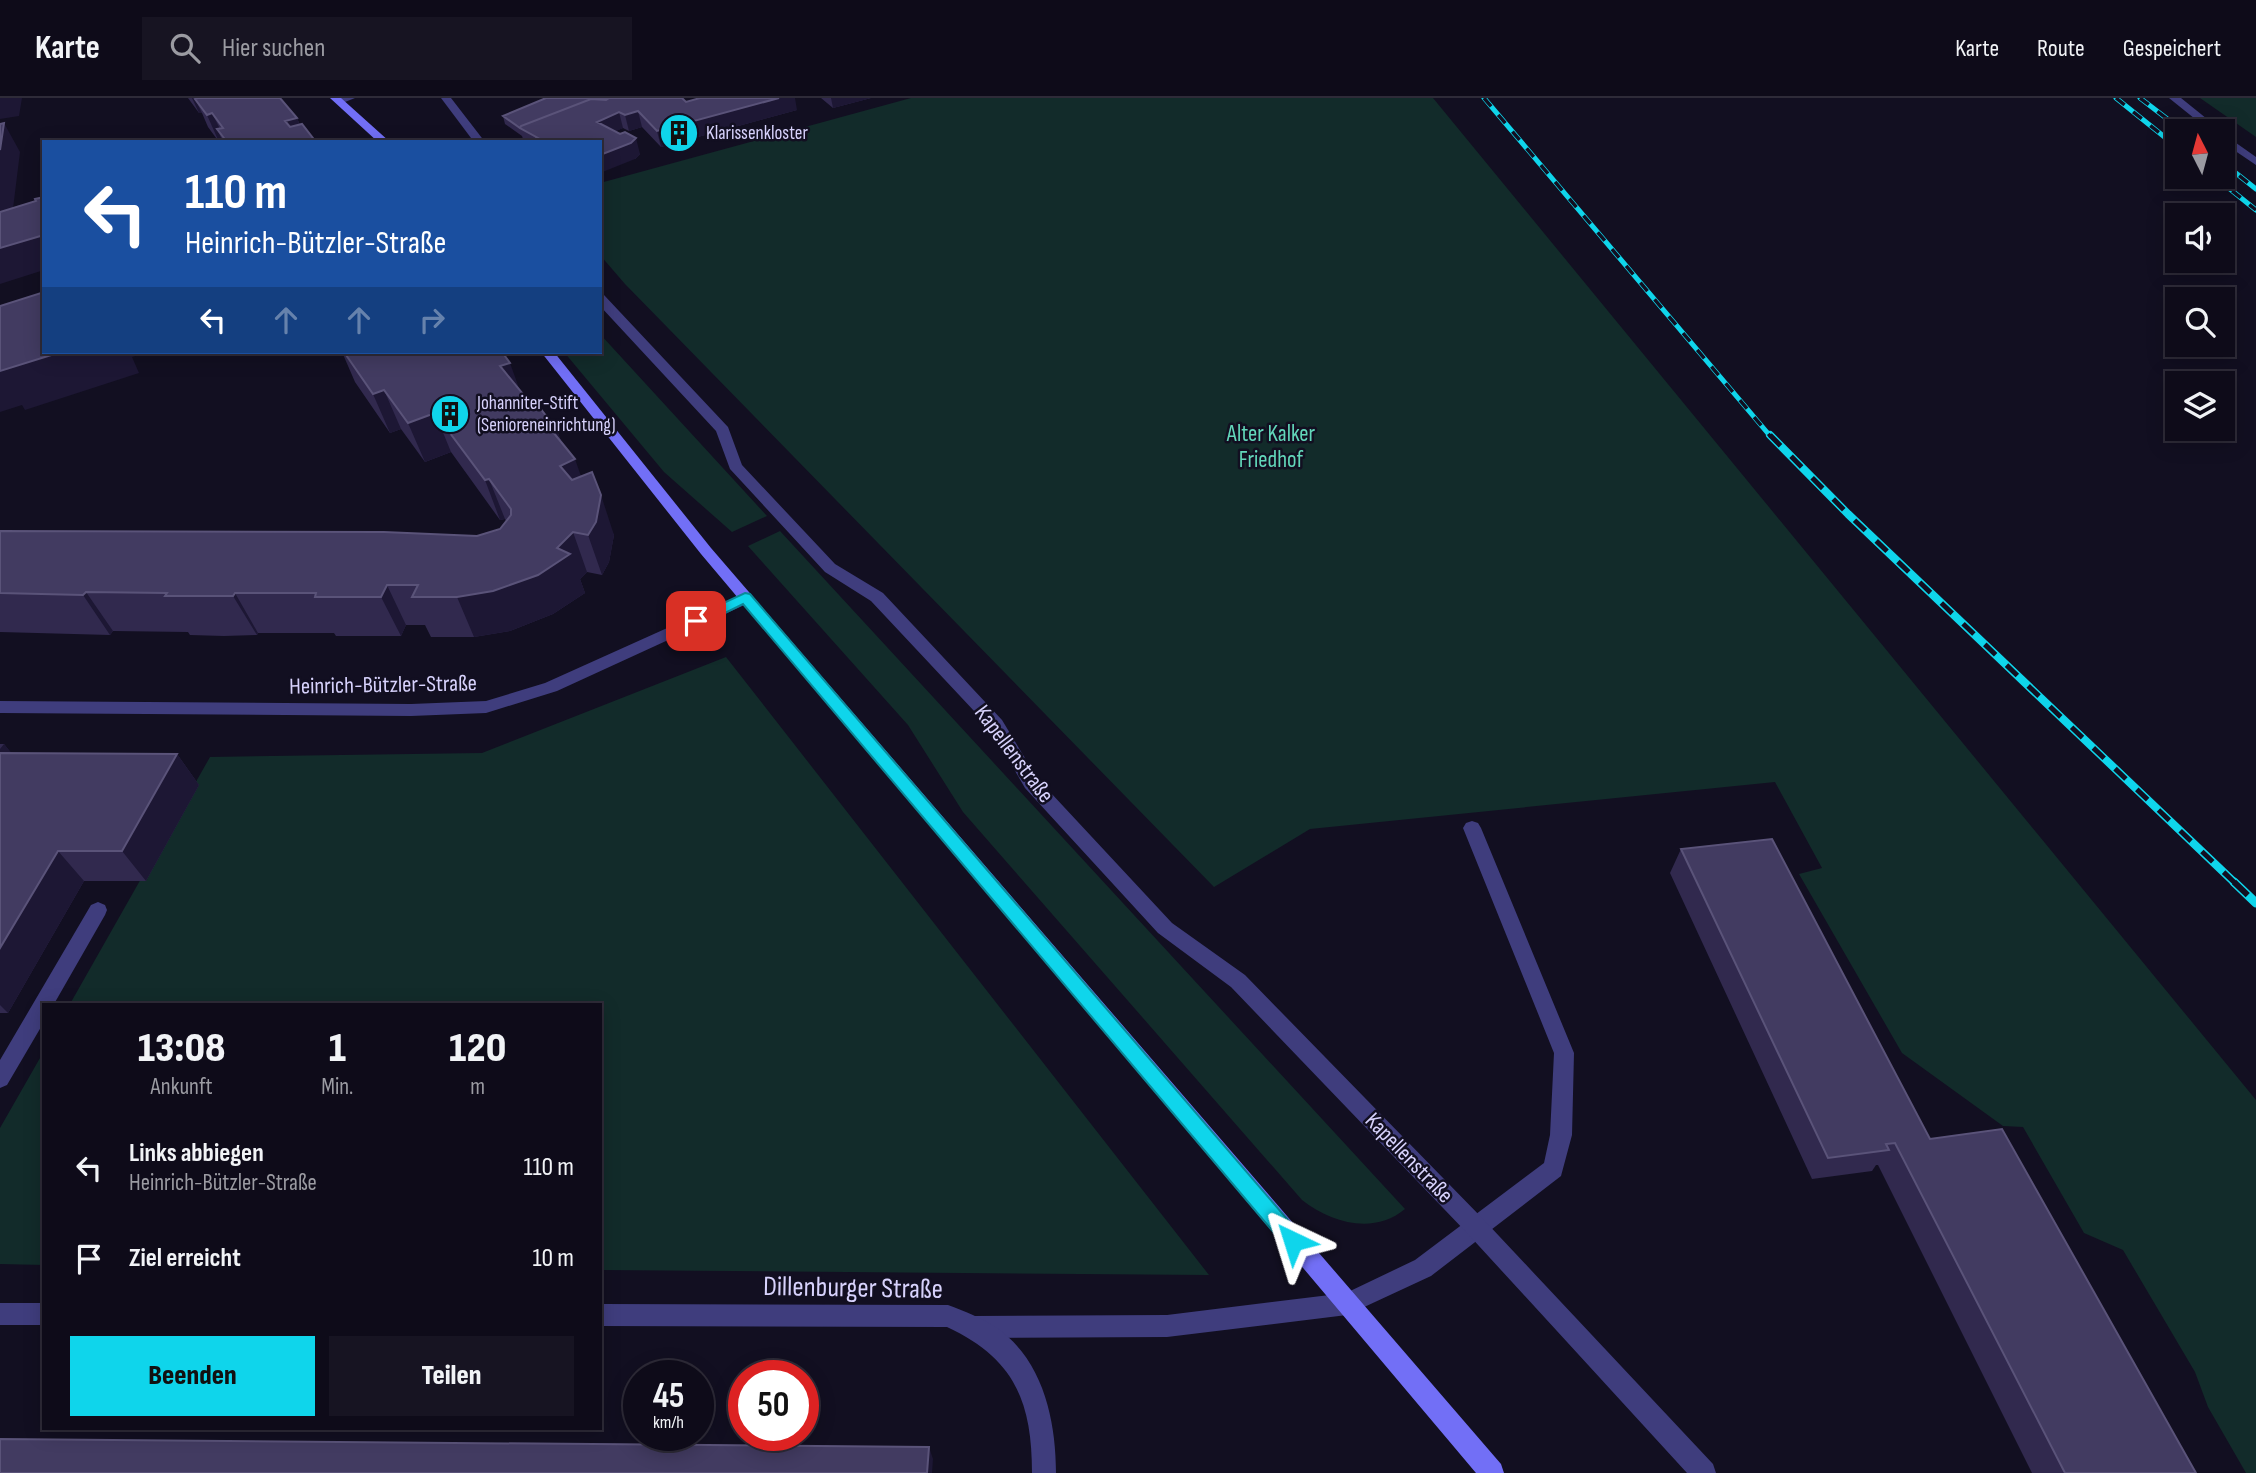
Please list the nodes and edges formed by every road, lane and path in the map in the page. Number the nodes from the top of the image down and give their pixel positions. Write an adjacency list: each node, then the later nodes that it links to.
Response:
1 (446, 98): 6 (street)
2 (2174, 98): 4 (street)
3 (342, 99): 5 (main road)
4 (2201, 119)
5 (383, 140)
6 (479, 140)
7 (2235, 146): 8 (street)
8 (2256, 162)
9 (602, 300): 18 (street, Kapellenstraße)
10 (549, 354): 11 (main road)
11 (745, 598): 12 (street, Heinrich-Bützler-Straße); 19 (main road)
12 (0, 707)
13 (1472, 828): 18 (street)
14 (98, 910): 15 (street)
15 (44, 1003)
16 (42, 1007): 17 (street)
17 (0, 1079)
18 (1476, 1227): 19 (street); 26 (street, Kapellenstraße)
19 (1347, 1304): 23 (street); 25 (main road)
20 (0, 1314): 21 (street)
21 (42, 1314)
22 (602, 1315): 23 (street, Dillenburger Straße)
23 (969, 1327): 24 (street, Dillenburger Straße)
24 (1044, 1473)
25 (1492, 1473)
26 (1704, 1473)

